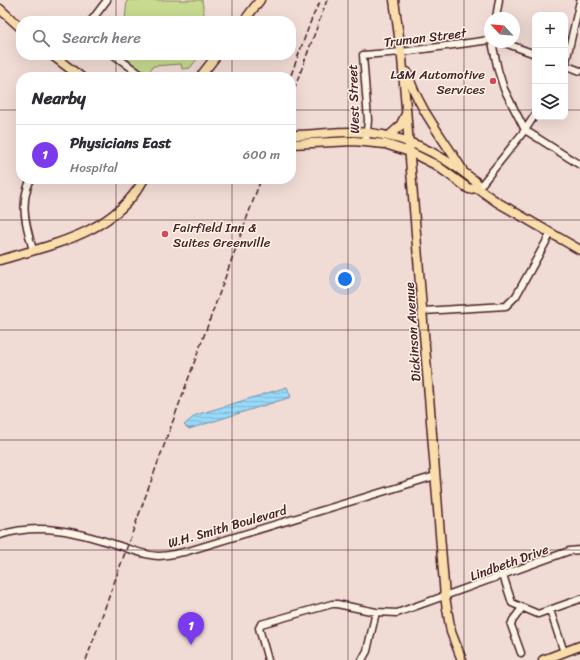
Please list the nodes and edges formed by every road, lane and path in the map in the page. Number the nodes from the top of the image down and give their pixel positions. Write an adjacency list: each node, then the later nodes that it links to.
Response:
1 (106, 0): 8 (street)
2 (260, 0): 9 (main road)
3 (394, 0): 17 (main road, Dickinson Avenue)
4 (498, 0): 7 (street)
5 (580, 0): 15 (street)
6 (0, 10): 10 (main road)
7 (497, 12)
8 (95, 16)
9 (248, 16)
10 (16, 24)
11 (484, 42): 17 (street, Truman Street)
12 (493, 48): 28 (street)
13 (518, 48): 14 (street)
14 (532, 53)
15 (568, 53)
16 (363, 55): 17 (street, Truman Street); 29 (street, West Street)
17 (402, 55): 26 (main road, Dickinson Avenue); 37 (main road)
18 (59, 60): 23 (main road)
19 (121, 60): 24 (street)
20 (213, 60): 25 (main road)
21 (568, 67): 22 (street)
22 (580, 71)
23 (74, 72)
24 (137, 72)
25 (204, 72)
26 (407, 112): 31 (main road); 33 (main road, Dickinson Avenue)
27 (532, 120): 28 (street)
28 (525, 130): 36 (street); 40 (street)
29 (366, 132): 30 (main road); 31 (main road); 32 (street, West Street)
30 (296, 135)
31 (389, 136): 33 (main road)
32 (366, 142): 34 (main road); 35 (main road)
33 (409, 142): 35 (main road, Dickinson Avenue); 37 (main road)
34 (296, 144)
35 (410, 152): 40 (main road); 45 (main road, Dickinson Avenue)
36 (580, 165)
37 (465, 173): 40 (main road)
38 (28, 184): 42 (street)
39 (141, 184): 42 (main road)
40 (477, 189): 41 (main road)
41 (551, 233): 43 (main road); 45 (street)
42 (33, 250): 44 (main road)
43 (580, 250)
44 (0, 260)
45 (423, 311): 46 (main road, Dickinson Avenue)
46 (435, 476): 47 (street, W.H. Smith Boulevard); 50 (main road, Dickinson Avenue)
47 (0, 535)
48 (580, 550): 49 (street, Lindbeth Drive)
49 (503, 575): 50 (street, Lindbeth Drive); 52 (street)
50 (445, 596): 54 (street, Lindbeth Drive); 60 (main road, Dickinson Avenue)
51 (580, 599): 53 (street)
52 (522, 608): 53 (street); 57 (street)
53 (550, 610): 56 (street)
54 (376, 612): 58 (street, Lindbeth Drive); 59 (street)
55 (580, 646): 56 (main road)
56 (564, 652): 61 (main road)
57 (521, 653)
58 (268, 660)
59 (362, 660)
60 (462, 660)
61 (543, 660)

